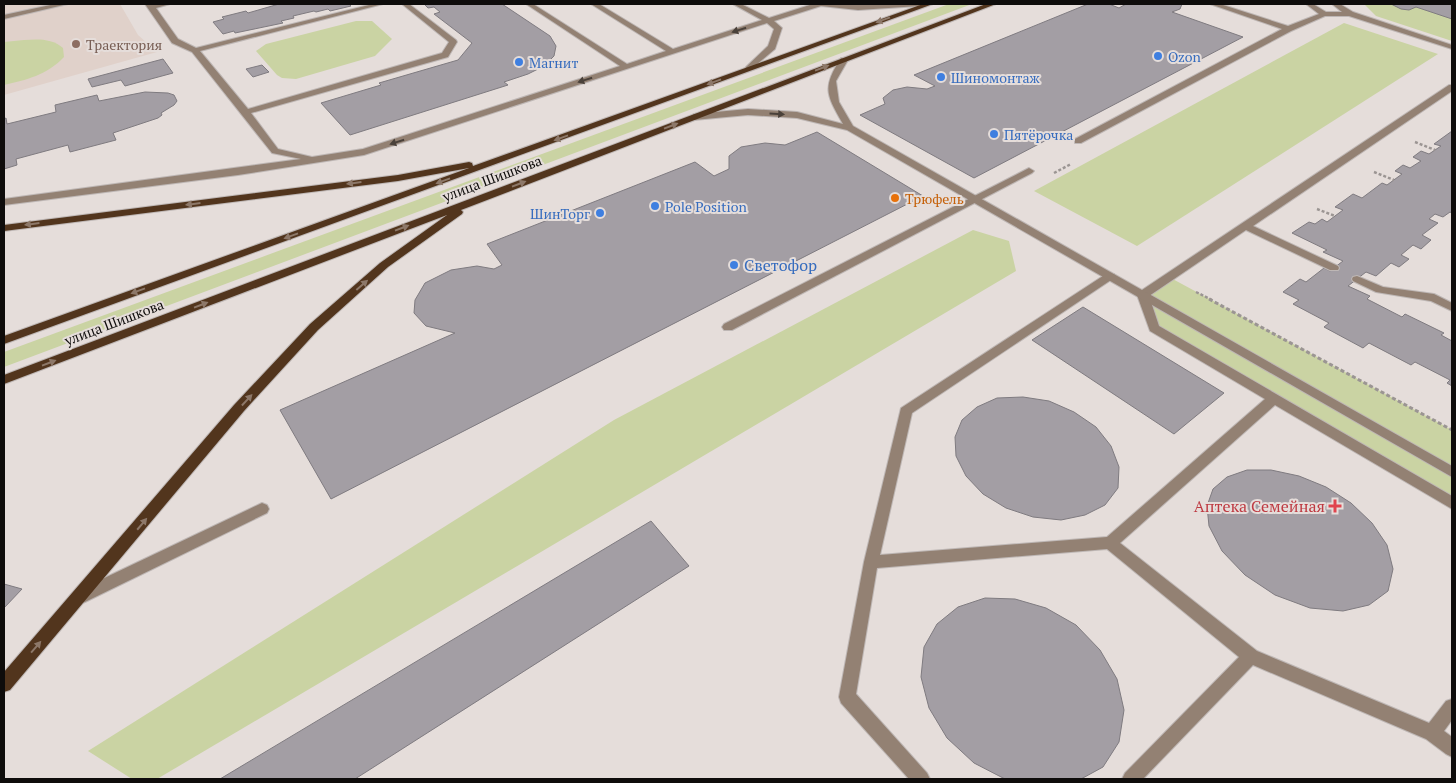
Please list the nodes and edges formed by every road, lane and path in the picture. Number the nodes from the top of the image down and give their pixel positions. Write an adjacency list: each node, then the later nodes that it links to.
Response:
1 (64, 4): 18 (street)
2 (167, 4): 15 (street)
3 (380, 4): 22 (street)
4 (405, 4): 28 (street)
5 (529, 4): 25 (street)
6 (594, 4): 23 (street)
7 (736, 4): 19 (street)
8 (820, 4): 9 (street); 19 (street)
9 (919, 4)
10 (929, 4): 26 (main road, улица Шишкова, one-way to 26)
11 (992, 4): 24 (main road, улица Шишкова)
12 (1214, 4): 20 (street)
13 (1309, 4): 16 (street)
14 (1336, 4): 17 (street)
15 (150, 6): 22 (street)
16 (1324, 14): 17 (street); 20 (street)
17 (1350, 14): 21 (street)
18 (4, 17)
19 (768, 20): 23 (street, one-way to 23); 26 (street)
20 (1288, 29): 31 (street)
21 (1452, 47)
22 (195, 50): 28 (street)
23 (673, 52): 25 (street)
24 (844, 60): 29 (main road, улица Шишкова, one-way to 24); 30 (street)
25 (626, 67): 33 (street, one-way to 33)
26 (749, 69): 32 (main road, улица Шишкова, one-way to 32)
27 (1452, 87): 38 (street)
28 (246, 112): 33 (street)
29 (694, 117): 30 (street, one-way to 30); 36 (main road, улица Шишкова, one-way to 29)
30 (850, 128): 35 (street)
31 (1078, 141)
32 (506, 158): 39 (main road, one-way to 39); 47 (main road, улица Шишкова, one-way to 47)
33 (321, 160): 37 (street)
34 (1029, 171): 35 (street)
35 (975, 199): 41 (street); 46 (street)
36 (473, 201): 48 (main road, улица Шишкова, one-way to 36); 56 (main road, one-way to 36)
37 (4, 202)
38 (1246, 226): 40 (street); 42 (street)
39 (4, 228)
40 (1334, 268)
41 (1110, 276): 44 (street); 55 (street)
42 (1169, 277): 44 (street); 50 (path)
43 (1357, 279): 45 (street)
44 (1143, 295): 49 (street); 51 (street)
45 (1452, 307)
46 (728, 327)
47 (4, 340)
48 (4, 380)
49 (1274, 399): 52 (street); 54 (street)
50 (1452, 430)
51 (1452, 472)
52 (1452, 504)
53 (262, 509): 56 (street)
54 (1110, 543): 55 (street); 57 (street)
55 (871, 562): 62 (street)
56 (80, 596): 58 (main road, one-way to 56)
57 (1251, 656): 60 (street); 63 (street)
58 (4, 684)
59 (1452, 707): 60 (street)
60 (1432, 733): 61 (street)
61 (1452, 748)
62 (921, 779)
63 (1131, 779)

